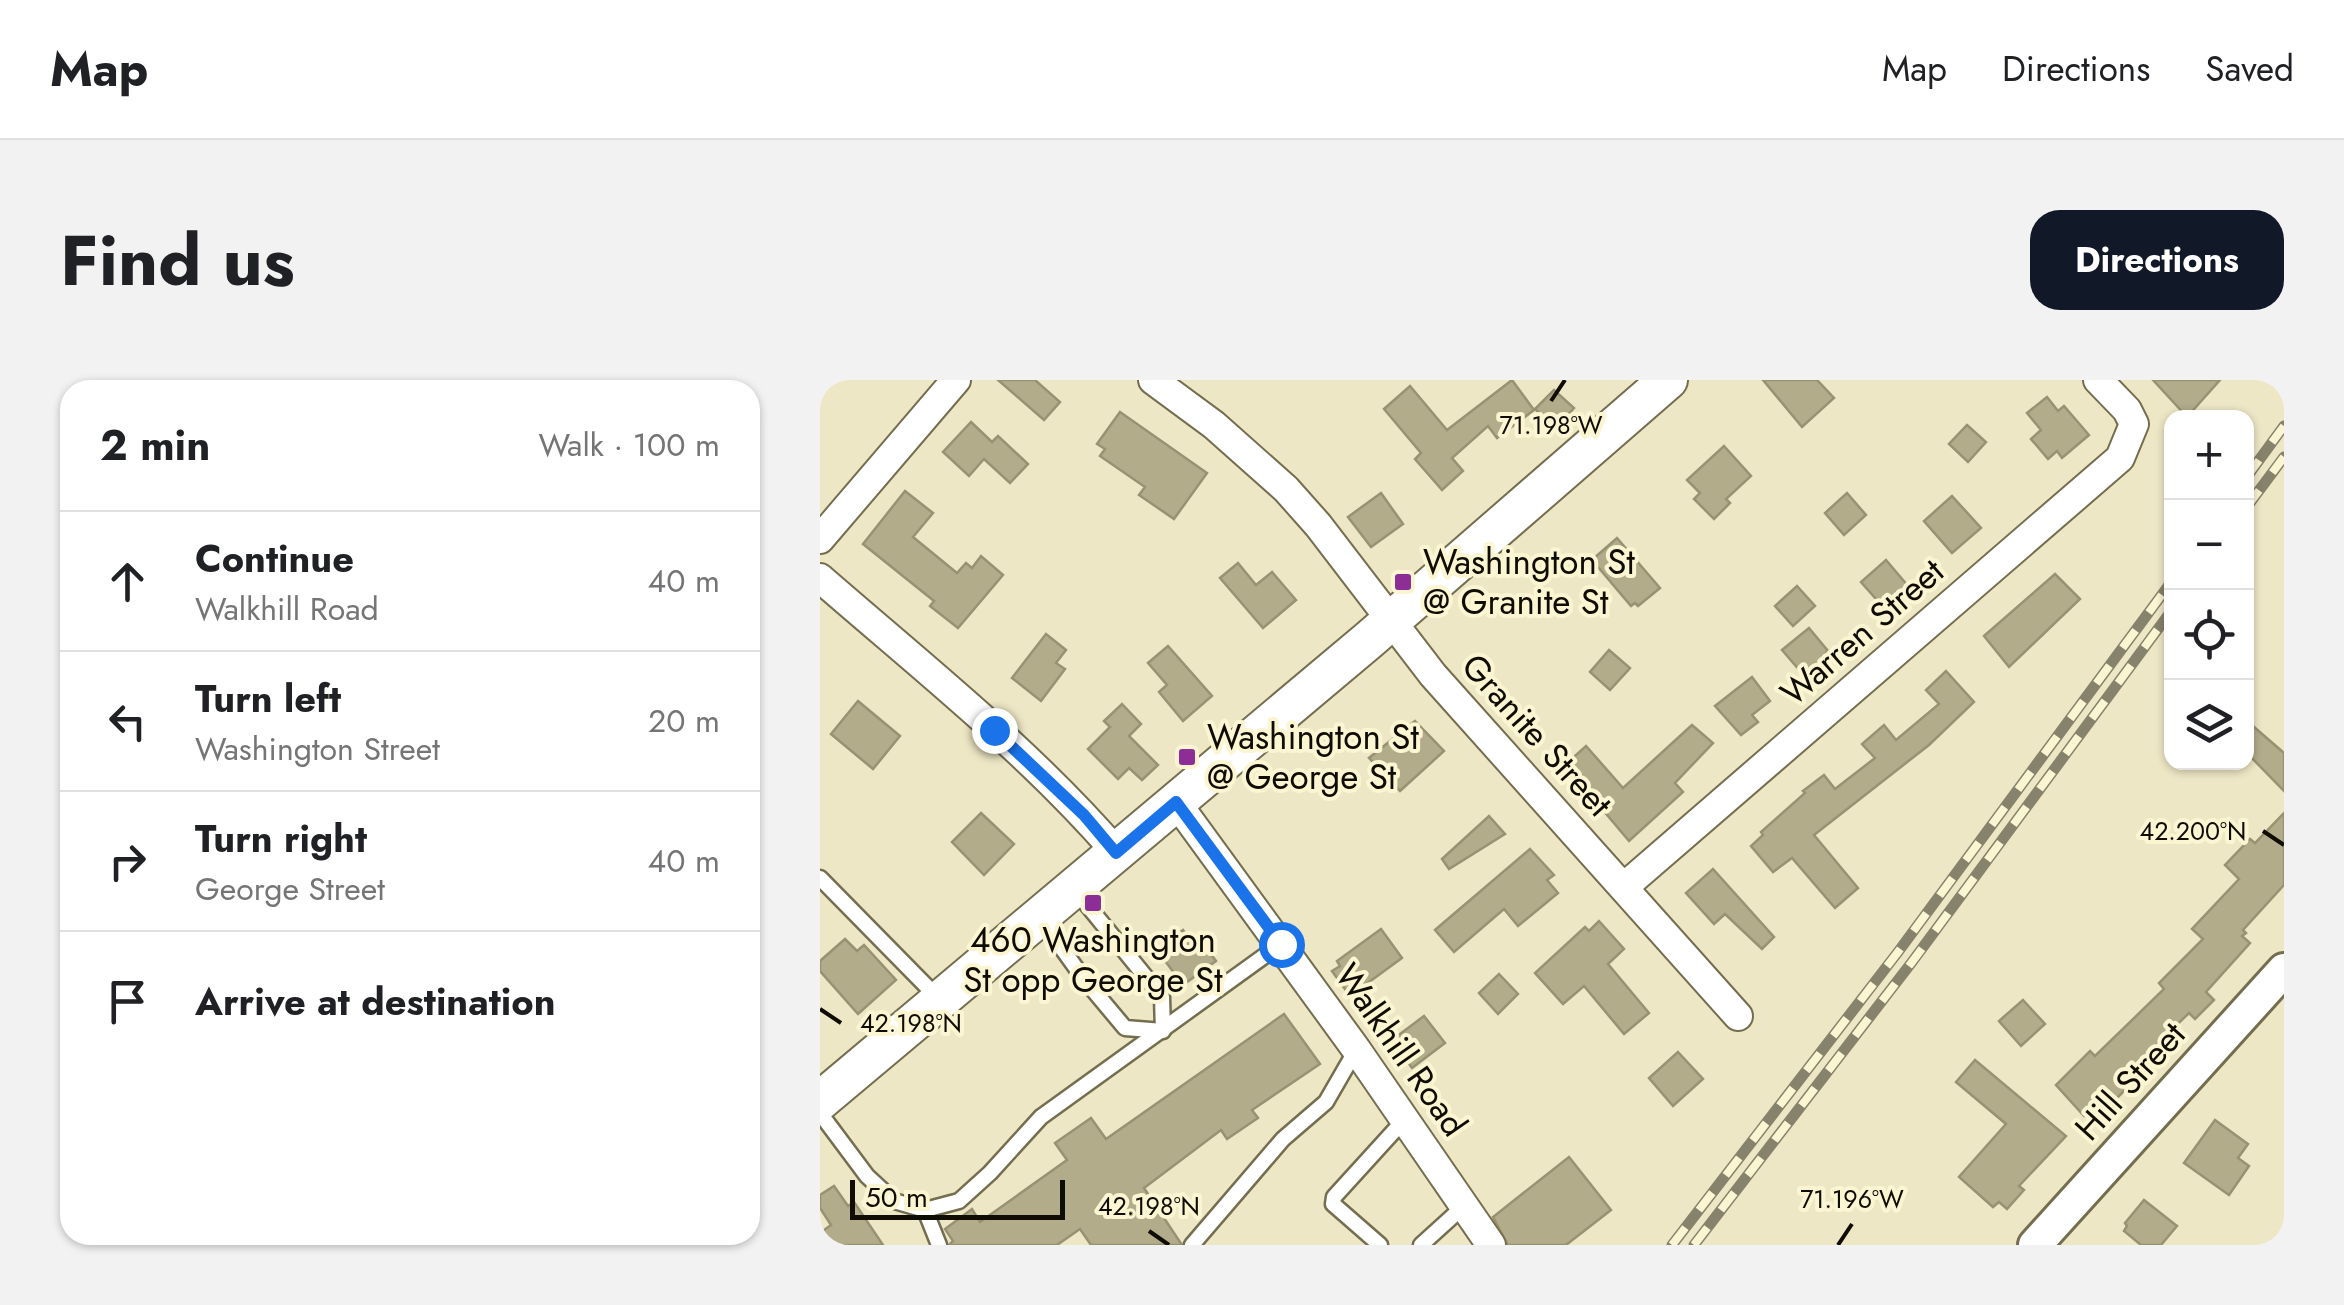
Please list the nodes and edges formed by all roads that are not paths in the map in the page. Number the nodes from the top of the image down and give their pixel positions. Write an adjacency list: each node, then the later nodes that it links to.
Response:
1 (956, 380): 5 (street)
2 (1153, 380): 7 (street, Granite Street)
3 (1668, 380): 7 (main road)
4 (2098, 380): 11 (street, Warren Street)
5 (820, 539)
6 (820, 578): 9 (street)
7 (1391, 621): 8 (main road); 11 (street, Granite Street)
8 (1176, 802): 9 (main road); 14 (street, Walkhill Road)
9 (1116, 853): 12 (main road)
10 (820, 878): 16 (lane)
11 (1624, 887): 17 (street, Granite Street)
12 (1074, 888): 13 (main road); 18 (lane)
13 (1040, 918): 16 (main road); 18 (lane)
14 (1281, 944): 18 (lane); 19 (street, Walkhill Road)
15 (2284, 970): 30 (street, Hill Street)
16 (941, 1001): 20 (main road)
17 (1738, 1016)
18 (1163, 1032): 24 (lane)
19 (1356, 1049): 22 (street, Walkhill Road); 26 (lane)
20 (820, 1101)
21 (820, 1112): 24 (lane)
22 (1405, 1119): 23 (street, Walkhill Road); 27 (lane)
23 (1464, 1206): 28 (lane); 29 (street, Walkhill Road)
24 (925, 1210): 25 (lane)
25 (938, 1245)
26 (1192, 1245)
27 (1380, 1245)
28 (1422, 1245)
29 (1491, 1245)
30 (2035, 1245)

